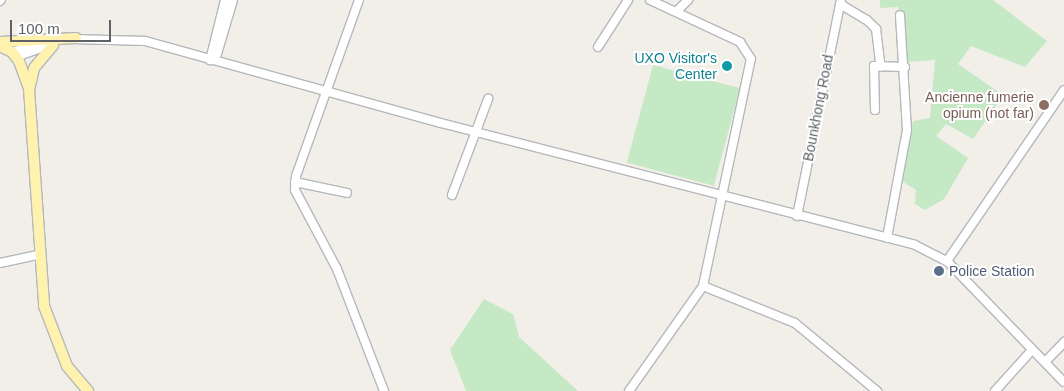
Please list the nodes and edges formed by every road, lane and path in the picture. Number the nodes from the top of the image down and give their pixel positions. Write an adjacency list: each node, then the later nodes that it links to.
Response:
1 (225, 0): 16 (street)
2 (232, 0): 16 (street)
3 (359, 0): 21 (street)
4 (628, 0): 14 (street)
5 (650, 0): 8 (street)
6 (688, 0): 8 (street)
7 (840, 2): 17 (street); 29 (street, Bounkhong Road)
8 (677, 11): 28 (street)
9 (900, 15): 18 (street)
10 (76, 38): 11 (main road); 12 (street); 15 (street); 16 (street)
11 (0, 42)
12 (53, 45): 15 (street); 19 (main road)
13 (0, 46): 15 (main road)
14 (598, 47)
15 (14, 55): 19 (main road)
16 (210, 60): 21 (street)
17 (881, 67): 18 (street); 23 (street)
18 (905, 67): 30 (street)
19 (29, 89): 31 (main road)
20 (1064, 90): 32 (street)
21 (325, 92): 24 (street); 25 (street)
22 (488, 98): 24 (street)
23 (875, 110)
24 (474, 132): 27 (street); 28 (street)
25 (295, 182): 26 (street); 40 (street)
26 (346, 193)
27 (452, 195)
28 (724, 196): 29 (street); 34 (street)
29 (797, 216): 30 (street)
30 (888, 238): 32 (street)
31 (39, 255): 33 (street); 39 (main road)
32 (947, 261): 36 (street)
33 (0, 263)
34 (702, 286): 41 (street); 42 (street)
35 (1064, 342): 37 (street)
36 (1032, 350): 37 (street); 43 (street)
37 (1045, 362): 38 (street)
38 (1064, 382)
39 (88, 391)
40 (384, 391)
41 (629, 391)
42 (877, 391)
43 (995, 391)

